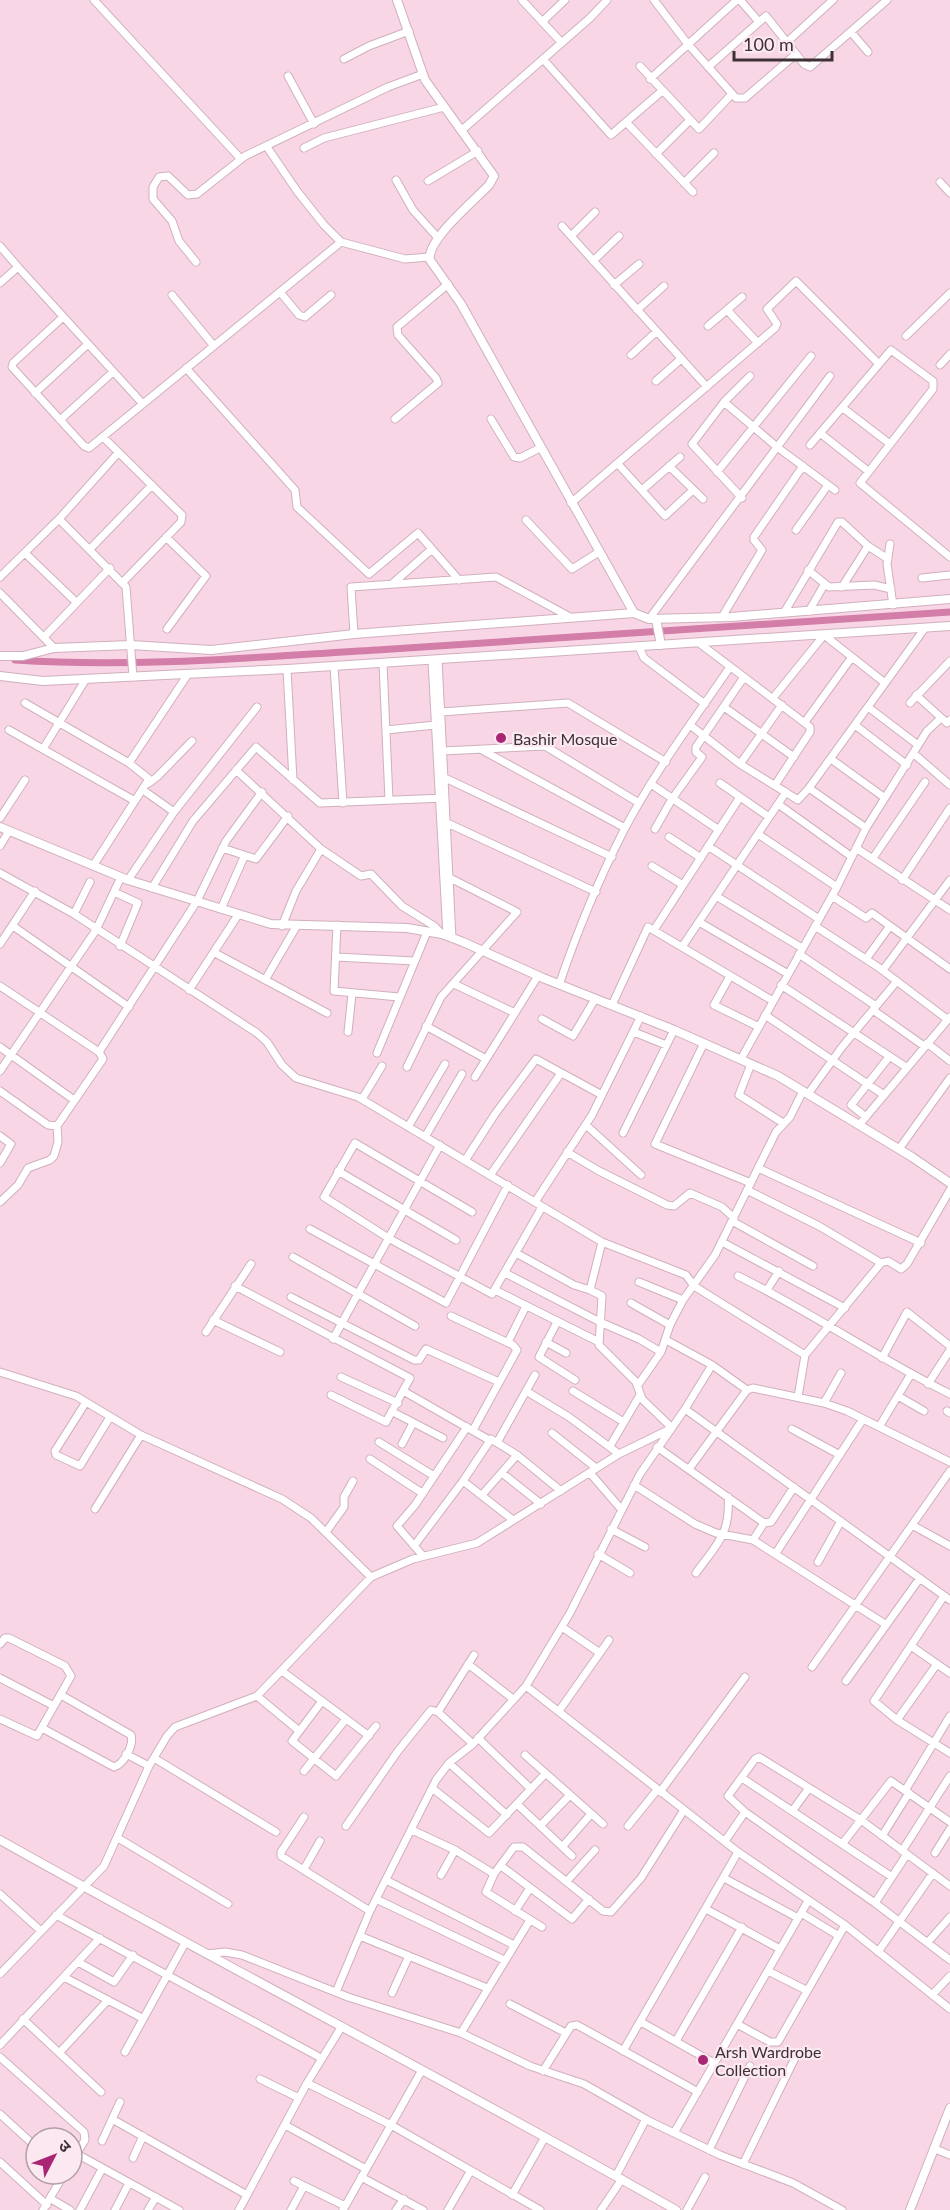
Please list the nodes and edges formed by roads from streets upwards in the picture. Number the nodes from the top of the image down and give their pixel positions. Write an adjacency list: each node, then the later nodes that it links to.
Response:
1 (94, 0): 38 (street)
2 (522, 0): 10 (street)
3 (565, 0): 10 (street)
4 (607, 0): 15 (street)
5 (654, 0): 16 (street)
6 (738, 0): 11 (street); 16 (street)
7 (833, 0): 14 (street)
8 (887, 0): 13 (street)
9 (401, 1): 12 (street)
10 (542, 22): 15 (street)
11 (759, 22): 14 (street); 22 (street)
12 (409, 31): 19 (street); 23 (street)
13 (851, 32): 17 (street); 18 (street)
14 (787, 42): 18 (street)
15 (562, 43): 20 (street)
16 (687, 43): 22 (street); 25 (street)
17 (868, 51)
18 (796, 54): 27 (street)
19 (344, 59)
20 (543, 59): 30 (street); 32 (street)
21 (640, 66): 25 (street)
22 (708, 68): 27 (street)
23 (423, 74): 28 (street); 31 (street)
24 (288, 76): 31 (street)
25 (650, 79): 26 (street)
26 (662, 91): 29 (street); 30 (street)
27 (732, 94): 29 (street)
28 (444, 107): 32 (street); 34 (street)
29 (690, 120): 37 (street)
30 (626, 122): 37 (street)
31 (314, 124): 33 (street)
32 (462, 130): 35 (street)
33 (267, 147): 38 (street); 50 (street)
34 (304, 148)
35 (478, 151): 40 (street); 49 (street)
36 (714, 153): 42 (street)
37 (656, 154): 42 (street)
38 (240, 158): 54 (street)
39 (396, 180): 49 (street)
40 (428, 180)
41 (940, 182): 44 (street)
42 (684, 183): 43 (street)
43 (693, 192)
44 (950, 194)
45 (595, 213): 47 (street)
46 (562, 226): 47 (street)
47 (571, 236): 53 (street)
48 (619, 236): 53 (street)
49 (438, 238): 52 (street)
50 (341, 242): 52 (street); 61 (street)
51 (0, 246): 56 (street)
52 (429, 256): 58 (street)
53 (593, 261): 59 (street)
54 (196, 262)
55 (639, 264): 59 (street)
56 (18, 267): 57 (street); 68 (street)
57 (0, 282)
58 (448, 285): 91 (street); 100 (street)
59 (614, 285): 67 (street)
60 (664, 286): 67 (street)
61 (280, 292): 64 (street); 74 (street)
62 (950, 293): 71 (street)
63 (172, 295): 74 (street)
64 (331, 295)
65 (742, 297): 66 (street)
66 (727, 309): 69 (street); 72 (street)
67 (637, 310): 70 (street)
68 (63, 317): 73 (street); 87 (street)
69 (708, 326)
70 (656, 332): 76 (street); 78 (street)
71 (906, 336)
72 (758, 343): 79 (street); 86 (street)
73 (88, 344): 82 (street); 87 (street)
74 (214, 346): 81 (street)
75 (950, 354): 80 (street)
76 (631, 355)
77 (811, 356): 94 (street)
78 (681, 359): 85 (street); 86 (street)
79 (878, 363): 90 (street); 97 (street)
80 (940, 365)
81 (186, 368): 89 (street); 123 (street)
82 (113, 372): 89 (street); 93 (street)
83 (750, 376): 88 (street)
84 (830, 376): 99 (street)
85 (656, 381)
86 (706, 387): 103 (street)
87 (35, 393): 93 (street)
88 (724, 402): 94 (street); 107 (street)
89 (142, 403): 96 (street)
90 (843, 408): 95 (street); 97 (street)
91 (395, 419)
92 (491, 419): 100 (street)
93 (60, 420): 96 (street)
94 (753, 427): 99 (street); 107 (street)
95 (820, 433): 98 (street); 106 (street)
96 (103, 437): 101 (street)
97 (890, 444): 106 (street)
98 (810, 445)
99 (777, 447): 105 (street); 113 (street)
100 (540, 448): 115 (street)
101 (118, 453): 108 (street); 116 (street)
102 (680, 457): 104 (street)
103 (618, 464): 110 (street); 115 (street)
104 (669, 466): 110 (street); 111 (street)
105 (803, 466): 109 (street); 146 (street)
106 (868, 471): 126 (street)
107 (717, 472): 113 (street)
108 (152, 485): 119 (street); 122 (street)
109 (828, 485): 112 (street); 118 (street)
110 (642, 490): 111 (street)
111 (693, 490): 114 (street)
112 (835, 490)
113 (742, 498): 148 (street)
114 (703, 499)
115 (571, 503): 124 (street)
116 (59, 519): 122 (street); 125 (street)
117 (526, 520): 124 (street)
118 (796, 530)
119 (166, 537): 134 (street); 151 (street)
120 (890, 544): 127 (street)
121 (868, 546): 127 (street); 129 (street); 137 (street)
122 (90, 549): 128 (street)
123 (432, 549): 133 (street); 135 (street)
124 (599, 552): 145 (street)
125 (25, 553): 131 (street); 141 (street)
126 (950, 557)
127 (888, 559): 138 (street)
128 (110, 568): 134 (street); 141 (street)
129 (808, 570): 136 (street); 143 (street)
130 (950, 575): 132 (street)
131 (0, 577)
132 (922, 578)
133 (459, 580): 135 (street); 147 (street)
134 (124, 581): 157 (street)
135 (392, 584): 152 (street)
136 (824, 585): 137 (street); 144 (street)
137 (842, 587): 138 (street)
138 (891, 589): 142 (street)
139 (0, 593): 154 (street)
140 (950, 599): 142 (street)
141 (76, 602): 154 (street)
142 (893, 605): 144 (street)
143 (785, 611): 144 (street); 146 (street)
144 (809, 611)
145 (634, 613): 147 (street); 148 (street)
146 (722, 617): 148 (street)
147 (573, 619): 152 (street)
148 (654, 621): 155 (street)
149 (950, 626): 150 (street)
150 (925, 628): 153 (street); 173 (street)
151 (167, 629)
152 (354, 634): 157 (street)
153 (824, 635): 156 (street); 161 (street); 175 (street)
154 (45, 636): 159 (street)
155 (661, 643): 156 (street); 158 (street)
156 (699, 643): 166 (street)
157 (131, 645): 159 (street); 168 (street)
158 (639, 647): 162 (street); 178 (street)
159 (54, 648): 160 (street)
160 (0, 656)
161 (852, 657): 173 (street); 187 (street)
162 (435, 660): 164 (street); 183 (street); 188 (street)
163 (950, 661): 174 (street)
164 (383, 663): 165 (street); 192 (street)
165 (334, 666): 167 (street); 227 (street)
166 (730, 667): 171 (street); 178 (street)
167 (287, 669): 169 (street); 210 (street)
168 (133, 673): 169 (street); 172 (street)
169 (188, 674): 204 (street)
170 (0, 675): 172 (street)
171 (744, 677): 175 (street); 180 (street)
172 (86, 679): 186 (street)
173 (885, 683): 182 (street)
174 (916, 695): 177 (street); 184 (street)
175 (773, 698): 179 (street)
176 (25, 703): 186 (street)
177 (910, 703)
178 (705, 704): 190 (street)
179 (782, 705): 187 (street); 193 (street)
180 (724, 706): 193 (street); 194 (street)
181 (258, 707): 231 (street)
182 (868, 707): 189 (street); 196 (street)
183 (441, 712): 199 (street); 203 (street)
184 (941, 718): 185 (street); 196 (street)
185 (950, 720)
186 (58, 722): 198 (street); 204 (street)
187 (805, 722): 201 (street)
188 (435, 725): 192 (street); 199 (street)
189 (855, 725): 202 (street); 206 (street)
190 (690, 726): 194 (street); 203 (street)
191 (9, 730): 198 (street)
192 (386, 730): 225 (street)
193 (762, 734): 201 (street); 205 (street)
194 (704, 736): 205 (street); 224 (street)
195 (192, 741): 213 (street)
196 (918, 745): 200 (street)
197 (480, 748): 199 (street); 228 (street); 237 (street)
198 (43, 749): 226 (street)
199 (440, 751): 208 (street)
200 (913, 753): 206 (street); 211 (street)
201 (794, 758): 216 (street)
202 (831, 759): 217 (street); 223 (street)
203 (666, 762): 215 (street)
204 (129, 763): 213 (street)
205 (740, 764): 216 (street)
206 (907, 765): 223 (street)
207 (236, 770): 210 (street); 219 (street); 265 (street)
208 (441, 777): 222 (street); 250 (street)
209 (25, 780): 234 (street)
210 (293, 780): 227 (street)
211 (948, 781)
212 (925, 782): 253 (street)
213 (149, 783): 218 (street)
214 (720, 783): 221 (street)
215 (651, 784): 224 (street); 228 (street)
216 (775, 785): 220 (street)
217 (809, 788): 220 (street); 238 (street)
218 (143, 790): 226 (street); 231 (street)
219 (262, 792): 232 (street); 246 (street)
220 (786, 792): 229 (street)
221 (740, 797): 233 (street); 240 (street)
222 (442, 798): 225 (street); 235 (street)
223 (885, 798): 238 (street)
224 (672, 799): 239 (street); 240 (street)
225 (390, 800): 227 (street)
226 (135, 801): 255 (street)
227 (343, 803)
228 (639, 804): 237 (street)
229 (778, 804): 233 (street); 251 (street)
230 (950, 808): 260 (street)
231 (174, 812): 259 (street)
232 (288, 816): 247 (street); 249 (street)
233 (769, 817): 242 (street)
234 (0, 818)
235 (443, 821): 258 (street); 268 (street); 287 (street)
236 (0, 827): 241 (street)
237 (626, 828): 250 (street)
238 (866, 828): 248 (street)
239 (655, 829)
240 (719, 830): 245 (street)
241 (9, 831): 244 (street); 255 (street)
242 (758, 834): 254 (street); 264 (street)
243 (669, 837): 252 (street)
244 (0, 846)
245 (708, 846): 252 (street); 254 (street)
246 (222, 848): 249 (street); 271 (street)
247 (321, 849): 281 (street); 287 (street)
248 (856, 849): 251 (street); 253 (street)
249 (244, 857): 273 (street)
250 (612, 857): 268 (street)
251 (852, 857): 264 (street)
252 (701, 858): 263 (street)
253 (873, 858): 260 (street)
254 (738, 864): 269 (street); 278 (street)
255 (93, 866): 259 (street)
256 (652, 866): 263 (street)
257 (0, 873): 266 (street)
258 (450, 878): 287 (street); 292 (street)
259 (124, 879): 265 (street); 267 (street)
260 (902, 880): 272 (street)
261 (950, 880): 272 (street)
262 (90, 882): 275 (street)
263 (683, 885): 285 (street)
264 (837, 887): 270 (street)
265 (152, 888): 271 (street)
266 (35, 891): 275 (street); 280 (street)
267 (114, 892): 284 (street); 290 (street)
268 (596, 892): 308 (street)
269 (716, 896): 277 (street); 293 (street)
270 (832, 896): 278 (street); 282 (street)
271 (196, 901): 273 (street); 299 (street)
272 (935, 901): 274 (street); 288 (street)
273 (221, 909): 276 (street)
274 (950, 910)
275 (74, 914): 284 (street)
276 (238, 915): 281 (street); 294 (street)
277 (699, 922): 291 (street); 302 (street)
278 (817, 922): 293 (street); 296 (street)
279 (337, 925): 283 (street); 286 (street); 295 (street)
280 (13, 926): 289 (street); 298 (street)
281 (282, 926): 283 (street)
282 (890, 926): 288 (street); 296 (street)
283 (296, 927): 305 (street)
284 (96, 930): 290 (street); 298 (street)
285 (654, 930): 291 (street); 316 (street)
286 (428, 932): 287 (street); 297 (street)
287 (447, 936): 292 (street)
288 (907, 938): 300 (street); 301 (street)
289 (0, 944)
290 (120, 946): 299 (street)
291 (682, 947): 304 (street)
292 (483, 951): 303 (street); 307 (street)
293 (800, 951): 302 (street); 318 (street)
294 (215, 952): 305 (street); 311 (street)
295 (336, 957): 297 (street); 312 (street)
296 (866, 958): 301 (street)
297 (414, 961): 313 (street)
298 (71, 966): 317 (street); 319 (street)
299 (154, 967): 311 (street); 317 (street)
300 (950, 969)
301 (883, 970): 306 (street)
302 (788, 974): 309 (street)
303 (538, 976): 308 (street); 321 (street)
304 (730, 976): 315 (street); 327 (street)
305 (265, 980): 320 (street)
306 (897, 981): 318 (street); 324 (street)
307 (454, 984): 321 (street); 326 (street)
308 (559, 985): 314 (street)
309 (781, 985): 315 (street); 331 (street)
310 (0, 986): 319 (street)
311 (189, 990): 359 (street)
312 (352, 994): 313 (street); 329 (street)
313 (399, 997): 337 (street)
314 (596, 999): 316 (street); 325 (street)
315 (773, 1001): 322 (street)
316 (612, 1005): 323 (street)
317 (129, 1007): 336 (street)
318 (875, 1008): 331 (street); 333 (street)
319 (39, 1013): 336 (street); 338 (street)
320 (327, 1013)
321 (515, 1013): 340 (street)
322 (765, 1014): 327 (street); 342 (street)
323 (641, 1016): 328 (street); 330 (street)
324 (949, 1018): 333 (street)
325 (542, 1019)
326 (426, 1026): 340 (street); 347 (street)
327 (759, 1027): 341 (street)
328 (674, 1030): 332 (street); 334 (street)
329 (348, 1032)
330 (634, 1032): 334 (street); 357 (street)
331 (854, 1033): 339 (street); 342 (street)
332 (704, 1043): 341 (street); 380 (street)
333 (925, 1044): 343 (street); 348 (street)
334 (666, 1045): 367 (street)
335 (0, 1047): 338 (street)
336 (99, 1052): 360 (street)
337 (377, 1053)
338 (11, 1055): 349 (street); 360 (street)
339 (889, 1057): 348 (street); 354 (street)
340 (486, 1059): 352 (street)
341 (741, 1059): 345 (street)
342 (833, 1059): 354 (street); 356 (street)
343 (950, 1061)
344 (445, 1064): 366 (street)
345 (751, 1064): 356 (street); 362 (street)
346 (382, 1066): 359 (street)
347 (407, 1067)
348 (906, 1067): 358 (street)
349 (0, 1071)
350 (561, 1073): 357 (street); 373 (street); 377 (street)
351 (462, 1074): 369 (street)
352 (475, 1077)
353 (950, 1078): 371 (street)
354 (868, 1084): 358 (street); 361 (street)
355 (0, 1091): 365 (street)
356 (806, 1093): 362 (street); 364 (street)
357 (602, 1095): 363 (street)
358 (884, 1095): 361 (street)
359 (362, 1099): 366 (street)
360 (75, 1100): 365 (street)
361 (866, 1117): 364 (street)
362 (783, 1123): 375 (street)
363 (586, 1125): 372 (street); 378 (street)
364 (859, 1125): 371 (street)
365 (57, 1126): 385 (street)
366 (408, 1127): 369 (street)
367 (623, 1133)
368 (0, 1136): 374 (street)
369 (425, 1137): 370 (street)
370 (440, 1145): 373 (street); 379 (street)
371 (899, 1149): 381 (street)
372 (567, 1152): 386 (street); 389 (street)
373 (466, 1159): 377 (street)
374 (0, 1163)
375 (758, 1168): 380 (street); 395 (street)
376 (338, 1171): 379 (street); 387 (street); 391 (street)
377 (491, 1173): 382 (street)
378 (641, 1175)
379 (421, 1182): 387 (street); 388 (street)
380 (751, 1183): 383 (street)
381 (950, 1183)
382 (508, 1185): 386 (street); 405 (street)
383 (747, 1190): 389 (street); 398 (street)
384 (950, 1190): 395 (street)
385 (0, 1202)
386 (539, 1204): 393 (street); 396 (street)
387 (405, 1211): 391 (street); 392 (street)
388 (472, 1212)
389 (733, 1219): 394 (street); 401 (street)
390 (310, 1229): 400 (street)
391 (390, 1239): 400 (street); 405 (street)
392 (456, 1240)
393 (602, 1242): 407 (street); 410 (street)
394 (722, 1242): 402 (street); 407 (street)
395 (921, 1243): 398 (street)
396 (516, 1253): 403 (street); 410 (street)
397 (293, 1257): 412 (street)
398 (881, 1263): 417 (street)
399 (251, 1264): 408 (street)
400 (374, 1266): 405 (street); 412 (street)
401 (813, 1266)
402 (779, 1271): 411 (street); 417 (street)
403 (505, 1273): 409 (street); 421 (street)
404 (738, 1276): 411 (street)
405 (458, 1278): 409 (street)
406 (639, 1282): 414 (street)
407 (694, 1286): 414 (street); 436 (street)
408 (235, 1287): 419 (street); 427 (street)
409 (495, 1290): 416 (street)
410 (590, 1290): 421 (street)
411 (767, 1290): 425 (street)
412 (358, 1295): 422 (street); 424 (street)
413 (291, 1297): 422 (street)
414 (683, 1300): 423 (street)
415 (631, 1303): 423 (street)
416 (526, 1306): 420 (street); 429 (street)
417 (845, 1308): 425 (street)
418 (451, 1316): 429 (street)
419 (213, 1320): 426 (street); 433 (street)
420 (557, 1322): 430 (street); 431 (street)
421 (600, 1322): 431 (street); 434 (street)
422 (342, 1323): 427 (street); 445 (street)
423 (670, 1325): 428 (street)
424 (415, 1326)
425 (828, 1328): 436 (street); 437 (street)
426 (206, 1332)
427 (333, 1339): 451 (street)
428 (666, 1340): 434 (street); 438 (street)
429 (508, 1342): 445 (street)
430 (546, 1342): 435 (street); 444 (street)
431 (599, 1342): 447 (street)
432 (950, 1348): 437 (street); 446 (street)
433 (280, 1352)
434 (661, 1352): 447 (street)
435 (566, 1353)
436 (805, 1355): 456 (street)
437 (882, 1358): 441 (street)
438 (712, 1365): 448 (street); 460 (street)
439 (0, 1372): 457 (street)
440 (841, 1373): 459 (street)
441 (911, 1374): 446 (street); 455 (street)
442 (535, 1375): 449 (street)
443 (341, 1377): 458 (street)
444 (575, 1380)
445 (499, 1382): 469 (street)
446 (928, 1384): 452 (street)
447 (638, 1385): 454 (street)
448 (747, 1390): 456 (street); 471 (street)
449 (526, 1391): 476 (street); 479 (street)
450 (573, 1391): 465 (street)
451 (405, 1392): 458 (street); 469 (street)
452 (950, 1393)
453 (331, 1395): 462 (street)
454 (640, 1395): 465 (street); 468 (street)
455 (898, 1396): 461 (street); 467 (street)
456 (798, 1397): 459 (street)
457 (86, 1402): 463 (street); 463 (street)
458 (398, 1403): 462 (street)
459 (824, 1403): 464 (street)
460 (686, 1409): 468 (street); 471 (street)
461 (924, 1411)
462 (393, 1412): 466 (street)
463 (110, 1417): 473 (street)
464 (863, 1419): 467 (street); 483 (street)
465 (622, 1421): 479 (street)
466 (413, 1423): 474 (street); 478 (street)
467 (879, 1427): 485 (street)
468 (671, 1428): 480 (street); 481 (street)
469 (470, 1429): 475 (street); 490 (street)
470 (792, 1429): 483 (street)
471 (715, 1431): 486 (street); 494 (street)
472 (552, 1433): 487 (street)
473 (141, 1435): 501 (street); 508 (street)
474 (443, 1438)
475 (489, 1440): 476 (street); 492 (street)
476 (498, 1441): 482 (street)
477 (379, 1442): 490 (street)
478 (402, 1444)
479 (610, 1446): 481 (street)
480 (657, 1447): 486 (street); 493 (street)
481 (619, 1454): 487 (street)
482 (517, 1455): 489 (street); 495 (street)
483 (840, 1455): 499 (street)
484 (370, 1459): 496 (street)
485 (950, 1462)
486 (689, 1469): 498 (street)
487 (593, 1470): 495 (street); 502 (street)
488 (950, 1471): 506 (street)
489 (502, 1473): 497 (street); 500 (street)
490 (434, 1476): 496 (street)
491 (353, 1481): 508 (street)
492 (463, 1482): 497 (street); 511 (street)
493 (634, 1485): 502 (street); 509 (street)
494 (794, 1487): 499 (street); 505 (street)
495 (561, 1491): 500 (street)
496 (422, 1493): 511 (street)
497 (482, 1495): 503 (street)
498 (728, 1497): 505 (street); 509 (street)
499 (812, 1500): 504 (street); 514 (street)
500 (541, 1503): 503 (street)
501 (95, 1509)
502 (621, 1509): 507 (street)
503 (513, 1520): 516 (street)
504 (841, 1521): 517 (street); 518 (street)
505 (764, 1523): 510 (street)
506 (912, 1525): 512 (street); 517 (street)
507 (611, 1529): 513 (street); 515 (street)
508 (326, 1532): 521 (street)
509 (723, 1534): 510 (street); 520 (street)
510 (753, 1540): 514 (street)
511 (414, 1546): 516 (street)
512 (950, 1546)
513 (645, 1547)
514 (776, 1553): 524 (street)
515 (598, 1554): 519 (street); 526 (street)
516 (423, 1556): 521 (street)
517 (890, 1557): 522 (street); 524 (street)
518 (818, 1562)
519 (630, 1573)
520 (696, 1573)
521 (371, 1577): 535 (street)
522 (920, 1578): 523 (street); 525 (street)
523 (947, 1598): 529 (street)
524 (856, 1605): 525 (street); 534 (street)
525 (885, 1624): 539 (street)
526 (562, 1627): 530 (street); 540 (street)
527 (609, 1640): 530 (street)
528 (0, 1644): 541 (street)
529 (911, 1646): 533 (street); 551 (street)
530 (600, 1653): 546 (street)
531 (474, 1655): 532 (street)
532 (468, 1664): 543 (street); 547 (street)
533 (937, 1664): 536 (street); 551 (street)
534 (812, 1667)
535 (282, 1671): 542 (street); 544 (street)
536 (950, 1672)
537 (745, 1677): 572 (street)
538 (0, 1678): 545 (street)
539 (846, 1681)
540 (526, 1686): 543 (street); 546 (street)
541 (61, 1695): 545 (street); 559 (street)
542 (256, 1696): 554 (street); 561 (street)
543 (513, 1699): 556 (street)
544 (322, 1701): 550 (street); 554 (street)
545 (54, 1706): 553 (street)
546 (559, 1711): 572 (street)
547 (438, 1712): 556 (street); 587 (street)
548 (950, 1716): 557 (street)
549 (0, 1719): 553 (street)
550 (346, 1719): 555 (street); 562 (street)
551 (897, 1720): 557 (street)
552 (376, 1726): 555 (street)
553 (42, 1728): 559 (street)
554 (298, 1730): 562 (street)
555 (369, 1736): 562 (street)
556 (476, 1741): 563 (street); 571 (street)
557 (933, 1742): 558 (street); 573 (street)
558 (950, 1753)
559 (126, 1754): 564 (street)
560 (525, 1755): 566 (street)
561 (154, 1758): 564 (street); 591 (street)
562 (314, 1760): 565 (street)
563 (449, 1763): 569 (street); 581 (street)
564 (150, 1766): 593 (street)
565 (304, 1771)
566 (545, 1774): 571 (street); 574 (street)
567 (950, 1776): 576 (street)
568 (742, 1778): 570 (street); 578 (street); 579 (street)
569 (432, 1788): 581 (street); 590 (street)
570 (809, 1788): 578 (street); 583 (street)
571 (531, 1789): 575 (street)
572 (658, 1791): 577 (street); 588 (street)
573 (907, 1791): 576 (street); 583 (street); 592 (street)
574 (570, 1795): 580 (street); 586 (street)
575 (517, 1804): 581 (street); 586 (street)
576 (930, 1808): 584 (street); 602 (street)
577 (684, 1810): 596 (street); 619 (street)
578 (793, 1810): 597 (street)
579 (745, 1812): 596 (street); 621 (street)
580 (591, 1814): 585 (street); 598 (street)
581 (507, 1815)
582 (304, 1817): 606 (street)
583 (861, 1820): 592 (street); 597 (street)
584 (950, 1822)
585 (603, 1824)
586 (540, 1825): 598 (street)
587 (346, 1826)
588 (628, 1826)
589 (950, 1829): 603 (street)
590 (412, 1830): 599 (street); 612 (street)
591 (276, 1832)
592 (882, 1836): 602 (street)
593 (118, 1838): 615 (street); 622 (street)
594 (0, 1840): 615 (street)
595 (320, 1841): 606 (street)
596 (725, 1841): 601 (street)
597 (843, 1843): 610 (street)
598 (562, 1846): 604 (street)
599 (455, 1850): 608 (street); 609 (street)
600 (595, 1850): 613 (street)
601 (738, 1852): 611 (street); 620 (street)
602 (905, 1853): 607 (street); 610 (street)
603 (935, 1853)
604 (572, 1856)
605 (501, 1866): 608 (street); 613 (street); 616 (street)
606 (304, 1869): 624 (street)
607 (933, 1873): 614 (street); 630 (street)
608 (495, 1874): 625 (street)
609 (441, 1875)
610 (892, 1877): 621 (street)
611 (724, 1878): 623 (street); 627 (street)
612 (386, 1881): 618 (street); 640 (street)
613 (567, 1881): 619 (street)
614 (950, 1886)
615 (84, 1887): 626 (street); 639 (street)
616 (530, 1888): 619 (street); 625 (street)
617 (0, 1894): 634 (street)
618 (376, 1899): 624 (street); 646 (street)
619 (589, 1899)
620 (808, 1901): 627 (street); 631 (street)
621 (875, 1903): 630 (street)
622 (228, 1904)
623 (706, 1909): 633 (street); 664 (street)
624 (370, 1911): 635 (street)
625 (515, 1911): 629 (street)
626 (56, 1916): 634 (street); 637 (street)
627 (799, 1916): 636 (street); 641 (street)
628 (950, 1917): 638 (street)
629 (530, 1920): 632 (street); 640 (street)
630 (899, 1920): 638 (street); 642 (street)
631 (845, 1925): 636 (street); 642 (street)
632 (542, 1927)
633 (742, 1928): 641 (street); 669 (street)
634 (41, 1931): 651 (street)
635 (360, 1936): 645 (street); 656 (street)
636 (839, 1936): 655 (street)
637 (100, 1938): 644 (street); 648 (street)
638 (928, 1942): 647 (street)
639 (185, 1943): 643 (street); 650 (street)
640 (514, 1945): 646 (street)
641 (780, 1949): 649 (street)
642 (878, 1952): 658 (street)
643 (205, 1954): 656 (street); 666 (street)
644 (133, 1956): 648 (street); 650 (street)
645 (409, 1956): 654 (street); 657 (street)
646 (504, 1960): 654 (street)
647 (950, 1960)
648 (78, 1962): 653 (street)
649 (768, 1971): 655 (street); 665 (street)
650 (167, 1973): 662 (street); 675 (street)
651 (0, 1974)
652 (950, 1976): 658 (street)
653 (64, 1977): 659 (street); 663 (street)
654 (487, 1988): 667 (street)
655 (806, 1990): 665 (street)
656 (336, 1992): 667 (street)
657 (392, 1993)
658 (932, 1995): 661 (street)
659 (108, 2000): 662 (street); 672 (street)
660 (510, 2004): 668 (street)
661 (950, 2009)
662 (142, 2018): 673 (street)
663 (23, 2019): 670 (street); 672 (street)
664 (641, 2022): 669 (street); 671 (street)
665 (737, 2024): 677 (street)
666 (342, 2026): 675 (street); 679 (street)
667 (461, 2033): 680 (street)
668 (566, 2033): 671 (street); 680 (street)
669 (676, 2041): 677 (street)
670 (0, 2045)
671 (623, 2051): 684 (street)
672 (60, 2052): 683 (street)
673 (125, 2052)
674 (0, 2057): 693 (street)
675 (321, 2058): 682 (street)
676 (795, 2058): 705 (street)
677 (714, 2062): 684 (street)
678 (750, 2066): 700 (street)
679 (422, 2070): 692 (street); 697 (street)
680 (543, 2071): 690 (street)
681 (260, 2079): 685 (street)
682 (307, 2083): 685 (street); 692 (street)
683 (101, 2092)
684 (698, 2092): 694 (street)
685 (299, 2098): 691 (street)
686 (120, 2102): 689 (street)
687 (950, 2108): 699 (street)
688 (0, 2114): 695 (street)
689 (112, 2119): 696 (street); 698 (street)
690 (646, 2119): 694 (street); 711 (street)
691 (285, 2125): 707 (street); 717 (street)
692 (391, 2125): 707 (street); 708 (street)
693 (77, 2126)
694 (674, 2133): 700 (street)
695 (24, 2136)
696 (142, 2136): 703 (street); 717 (street)
697 (545, 2137): 711 (street); 716 (street)
698 (102, 2141)
699 (935, 2149): 701 (street); 737 (street)
700 (709, 2150): 705 (street)
701 (950, 2155)
702 (84, 2158): 706 (street)
703 (133, 2158)
704 (0, 2162): 720 (street)
705 (743, 2164): 736 (street)
706 (102, 2169): 713 (street); 723 (street)
707 (366, 2169): 709 (street)
708 (470, 2172): 716 (street); 731 (street)
709 (361, 2177): 719 (street); 721 (street)
710 (705, 2177): 735 (street)
711 (619, 2178): 733 (street); 734 (street)
712 (294, 2181): 715 (street)
713 (129, 2183): 718 (street); 724 (street)
714 (57, 2186): 720 (street)
715 (304, 2186): 721 (street); 728 (street)
716 (512, 2195): 732 (street)
717 (247, 2196): 727 (street)
718 (156, 2197): 725 (street); 726 (street)
719 (404, 2199): 729 (street); 730 (street)
720 (47, 2205): 722 (street)
721 (344, 2208)
722 (70, 2210)
723 (80, 2210)
724 (115, 2210)
725 (148, 2210)
726 (179, 2210)
727 (239, 2210)
728 (291, 2210)
729 (396, 2210)
730 (423, 2210)
731 (448, 2210)
732 (540, 2210)
733 (601, 2210)
734 (676, 2210)
735 (687, 2210)
736 (842, 2210)
737 (910, 2210)

